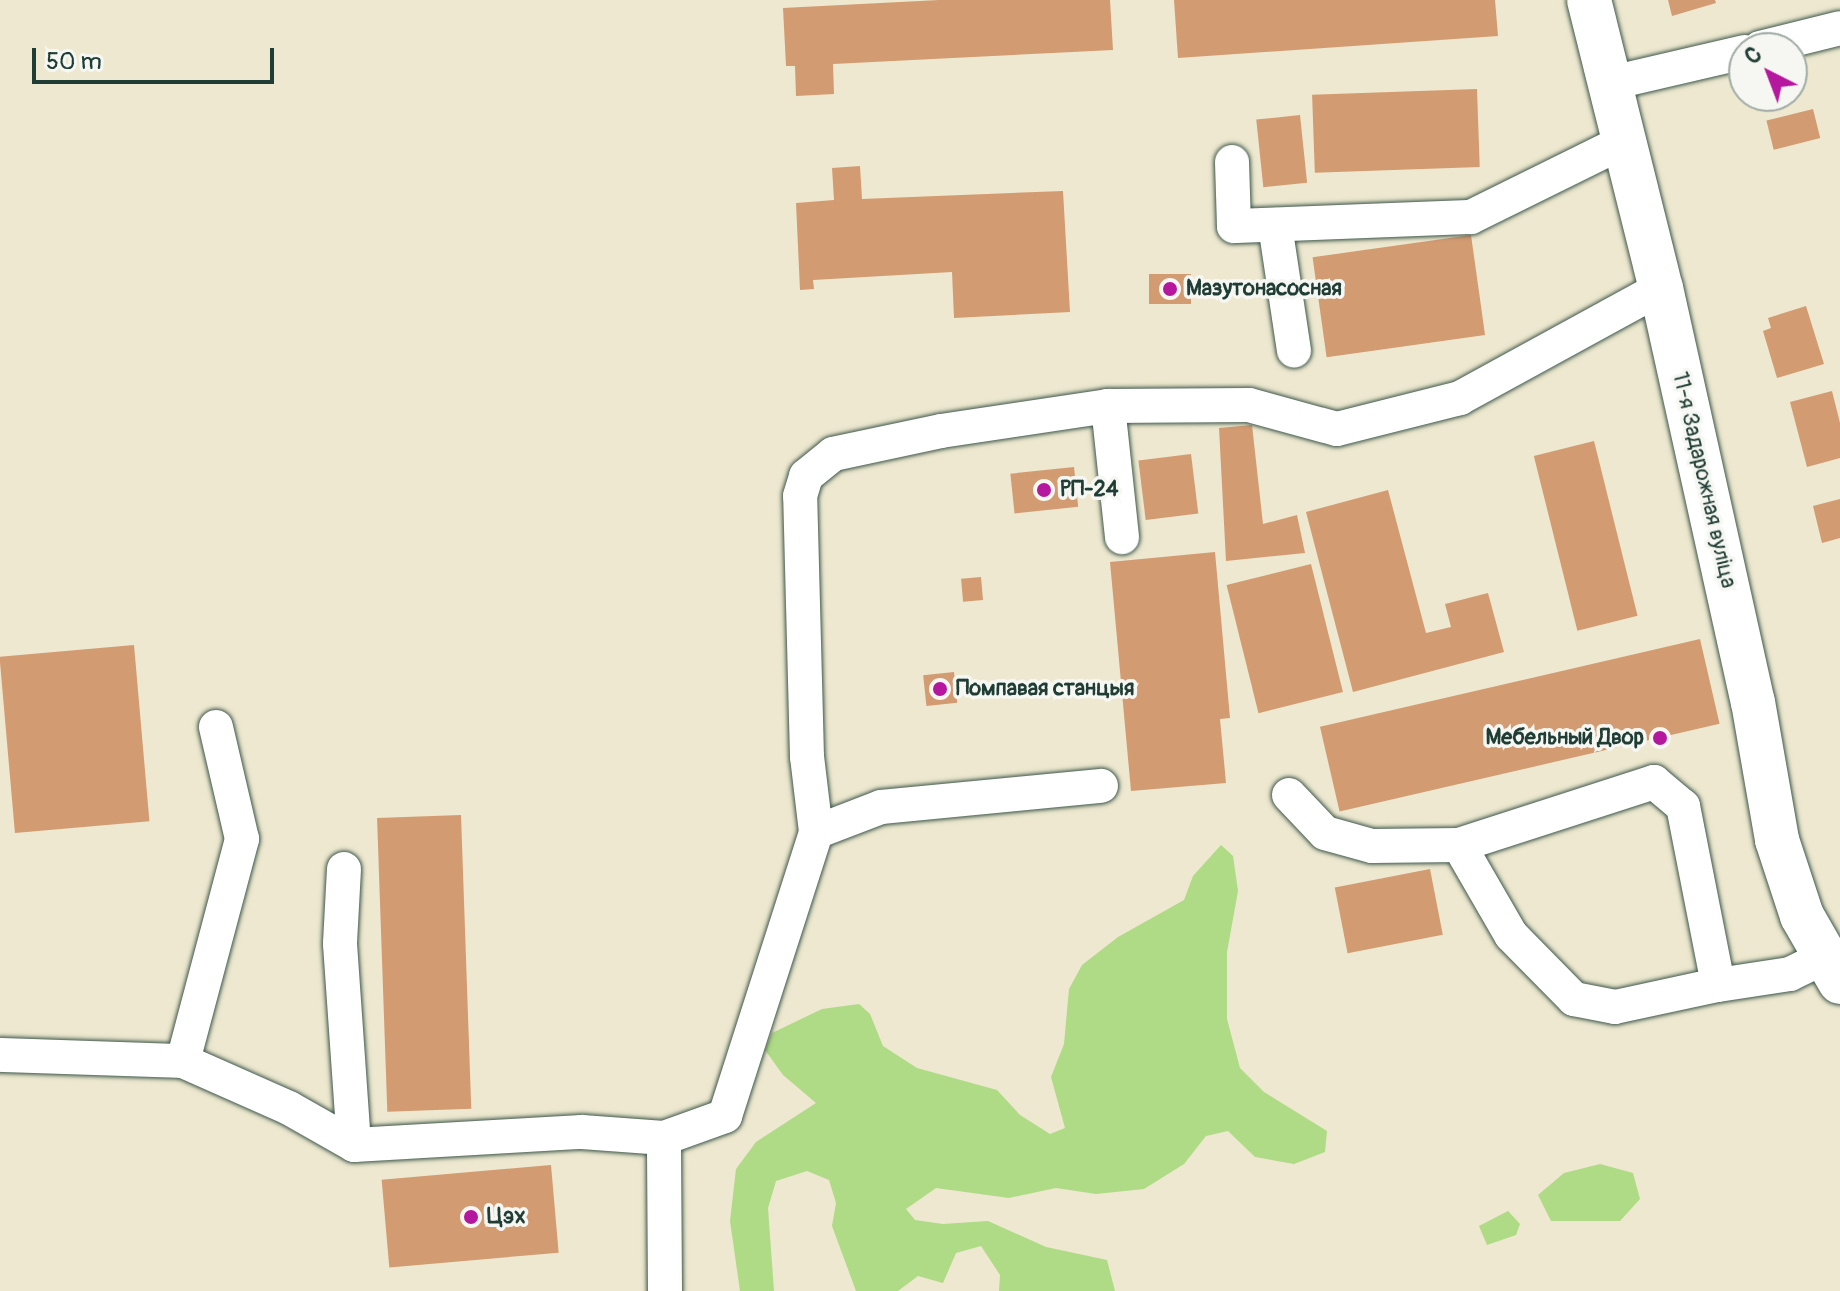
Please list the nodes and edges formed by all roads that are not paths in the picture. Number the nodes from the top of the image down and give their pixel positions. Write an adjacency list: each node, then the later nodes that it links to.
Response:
1 (1589, 0): 5 (main road, 11-я Задарожная вуліца)
2 (1840, 28): 3 (street)
3 (1808, 36)
4 (1728, 56): 5 (street)
5 (1611, 83): 6 (main road, 11-я Задарожная вуліца)
6 (1625, 141): 8 (street); 9 (main road, 11-я Задарожная вуліца)
7 (1232, 162): 8 (street)
8 (1275, 225): 10 (street)
9 (1661, 288): 11 (street); 19 (main road, 11-я Задарожная вуліца)
10 (1294, 351)
11 (1108, 406): 12 (street); 16 (street)
12 (1122, 537)
13 (216, 727): 22 (street)
14 (1101, 786): 16 (street)
15 (1289, 795): 17 (street)
16 (816, 832): 23 (street)
17 (1459, 845): 20 (street); 20 (street)
18 (344, 869): 24 (street)
19 (1835, 968): 20 (street)
20 (1718, 985)
21 (0, 1055): 22 (street)
22 (183, 1061): 24 (street)
23 (664, 1138): 24 (street); 25 (street)
24 (354, 1145)
25 (665, 1291)

